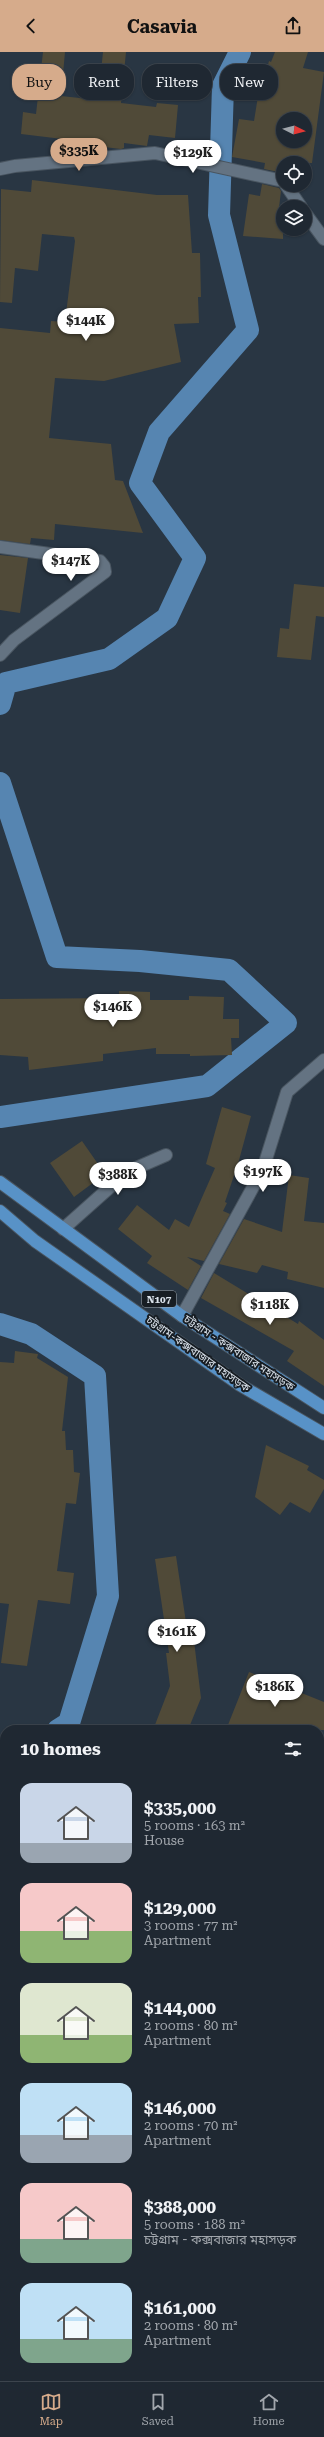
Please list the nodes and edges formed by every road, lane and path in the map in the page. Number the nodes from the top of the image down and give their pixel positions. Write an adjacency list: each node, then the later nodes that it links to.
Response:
1 (0, 169): 2 (street)
2 (276, 180)
3 (312, 223): 4 (street)
4 (324, 239)
5 (0, 547): 6 (street)
6 (0, 655)
7 (324, 1060): 12 (street)
8 (166, 1155): 11 (street)
9 (0, 1182): 11 (highway, চট্টগ্রাম - কক্সবাজার মহাসড়ক / N107)
10 (0, 1211): 14 (highway, চট্টগ্রাম-কক্সবাজার মহাসড়ক / N107)
11 (63, 1229): 12 (highway, চট্টগ্রাম - কক্সবাজার মহাসড়ক / N107)
12 (182, 1316): 13 (highway, চট্টগ্রাম - কক্সবাজার মহাসড়ক / N107)
13 (324, 1408)
14 (324, 1434)

